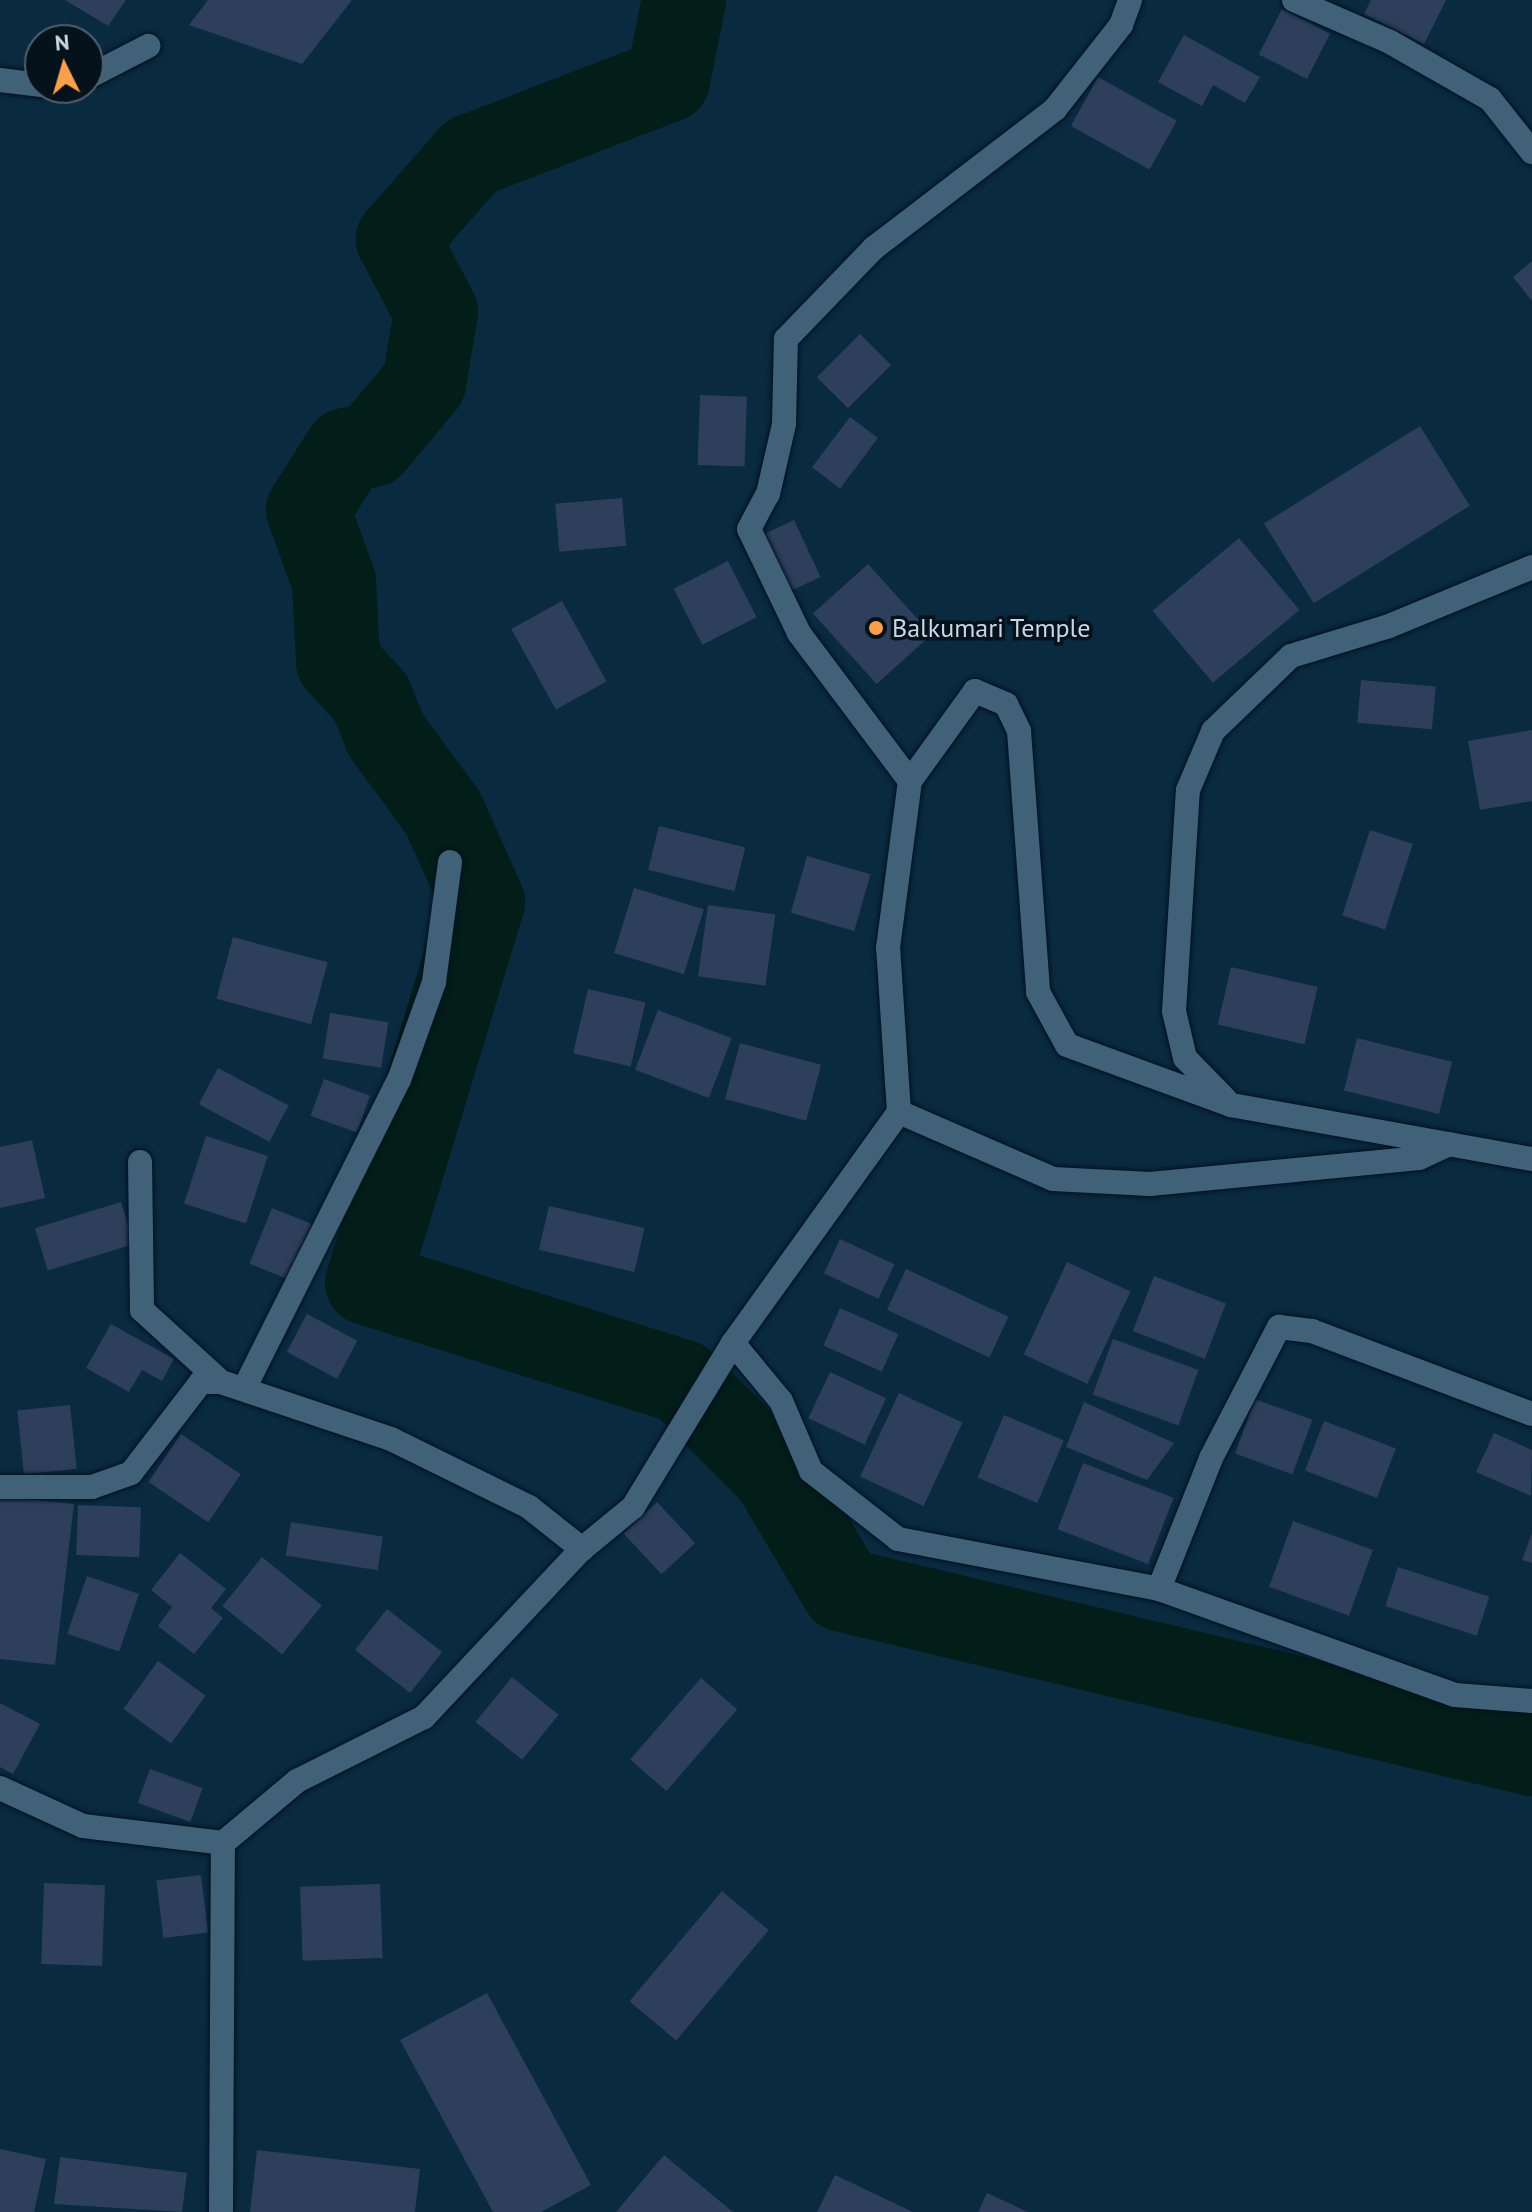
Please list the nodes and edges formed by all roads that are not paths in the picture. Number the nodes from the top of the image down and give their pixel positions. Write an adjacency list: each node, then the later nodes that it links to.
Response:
1 (1130, 0): 9 (street)
2 (1294, 0): 7 (street)
3 (148, 46): 4 (street)
4 (104, 69)
5 (0, 80): 6 (street)
6 (24, 83)
7 (1532, 152)
8 (1532, 567): 11 (street)
9 (910, 781): 11 (street); 12 (street)
10 (450, 862): 18 (street)
11 (1231, 1105): 13 (street)
12 (899, 1112): 13 (street); 16 (street)
13 (1449, 1144): 14 (street)
14 (1532, 1159)
15 (140, 1162): 17 (street)
16 (733, 1343): 21 (street); 22 (street)
17 (221, 1382): 18 (street); 20 (street)
18 (246, 1385): 21 (street)
19 (1532, 1414): 22 (street)
20 (0, 1487)
21 (582, 1549): 25 (street)
22 (1159, 1589): 23 (street)
23 (1532, 1701)
24 (0, 1788): 25 (street)
25 (223, 1843): 26 (street)
26 (221, 2212)

